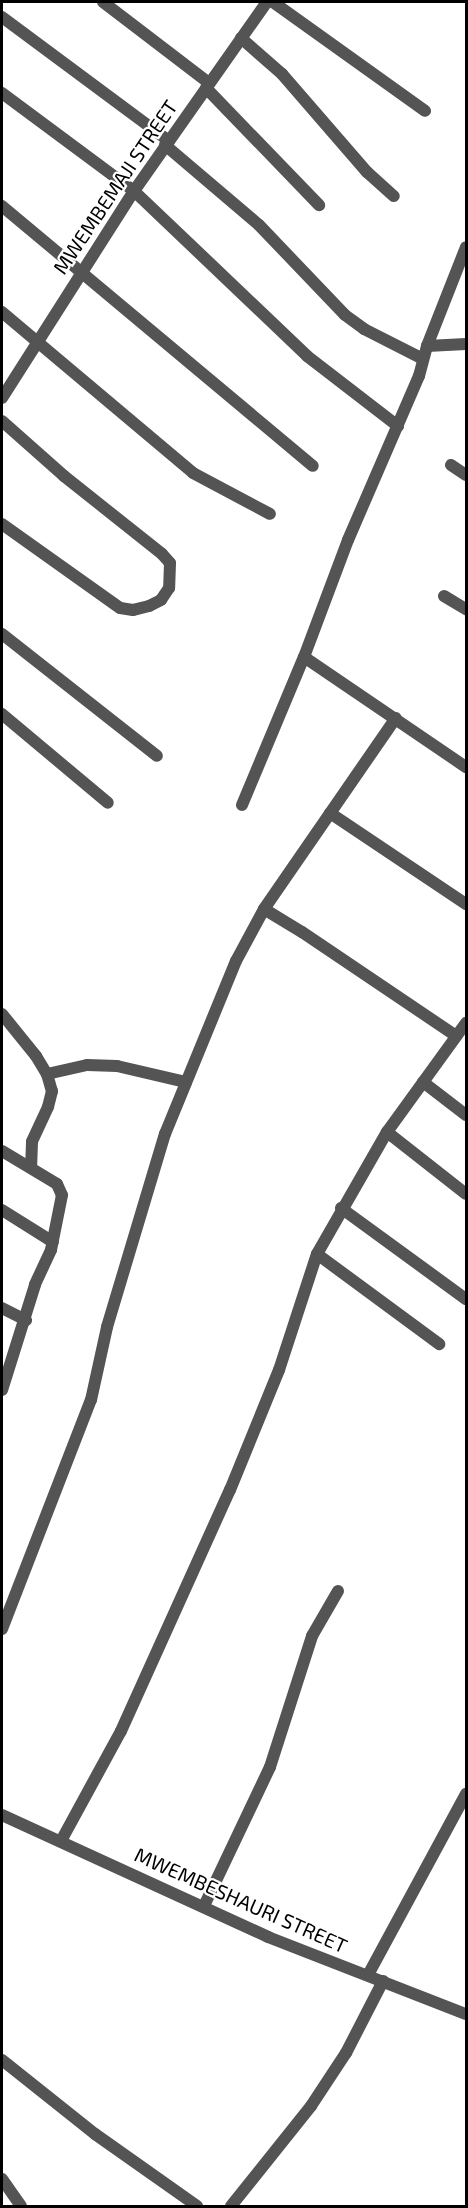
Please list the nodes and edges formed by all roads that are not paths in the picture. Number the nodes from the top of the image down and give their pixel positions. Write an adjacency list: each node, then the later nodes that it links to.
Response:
1 (103, 2): 6 (street)
2 (267, 2): 5 (street, MWEMBEMAJI STREET)
3 (273, 2): 8 (street)
4 (2, 17): 9 (street)
5 (241, 38): 6 (street, MWEMBEMAJI STREET); 11 (street)
6 (207, 86): 9 (street, MWEMBEMAJI STREET); 12 (street)
7 (2, 93): 10 (street)
8 (425, 111)
9 (167, 143): 10 (street, MWEMBEMAJI STREET); 20 (street)
10 (134, 191): 15 (street, MWEMBEMAJI STREET); 23 (street)
11 (394, 196)
12 (319, 205)
13 (2, 206): 15 (street)
14 (466, 247): 19 (street)
15 (82, 272): 17 (street, MWEMBEMAJI STREET); 25 (street)
16 (2, 312): 17 (street)
17 (36, 341): 21 (street, MWEMBEMAJI STREET); 27 (street)
18 (466, 344): 19 (street)
19 (427, 346): 20 (street)
20 (423, 359): 23 (street)
21 (2, 398)
22 (2, 422): 28 (street)
23 (398, 426): 32 (street)
24 (451, 465): 26 (street)
25 (313, 466)
26 (466, 475)
27 (270, 514)
28 (2, 524)
29 (444, 596): 30 (street)
30 (466, 609)
31 (2, 634): 35 (street)
32 (304, 657): 34 (street); 38 (street)
33 (2, 714): 37 (street)
34 (396, 718): 36 (street); 39 (street)
35 (157, 756)
36 (466, 766)
37 (108, 803)
38 (242, 805)
39 (330, 813): 40 (street); 41 (street)
40 (466, 904)
41 (264, 909): 44 (street); 46 (street)
42 (2, 1014): 45 (street)
43 (466, 1023): 44 (street)
44 (456, 1036): 47 (street)
45 (47, 1074): 46 (street); 51 (street)
46 (186, 1082): 63 (street)
47 (423, 1082): 48 (street); 49 (street)
48 (466, 1115)
49 (387, 1132): 52 (street); 53 (street)
50 (2, 1151): 51 (street)
51 (31, 1168): 55 (street)
52 (466, 1194)
53 (341, 1208): 56 (street); 57 (street)
54 (2, 1210): 55 (street)
55 (53, 1242): 59 (street)
56 (317, 1254): 60 (street); 66 (street)
57 (466, 1299)
58 (2, 1308): 59 (street)
59 (26, 1320): 61 (street)
60 (439, 1344)
61 (2, 1390)
62 (338, 1591): 67 (street)
63 (2, 1629)
64 (466, 1794): 68 (street)
65 (2, 1815): 66 (street, MWEMBESHAURI STREET)
66 (61, 1841): 67 (street, MWEMBESHAURI STREET)
67 (204, 1906): 68 (street, MWEMBESHAURI STREET)
68 (368, 1975): 69 (street, MWEMBESHAURI STREET)
69 (383, 1981): 70 (street, MWEMBESHAURI STREET); 75 (street)
70 (466, 2014)
71 (2, 2061): 74 (street)
72 (2, 2179): 73 (street)
73 (21, 2206)
74 (197, 2206)
75 (231, 2206)

